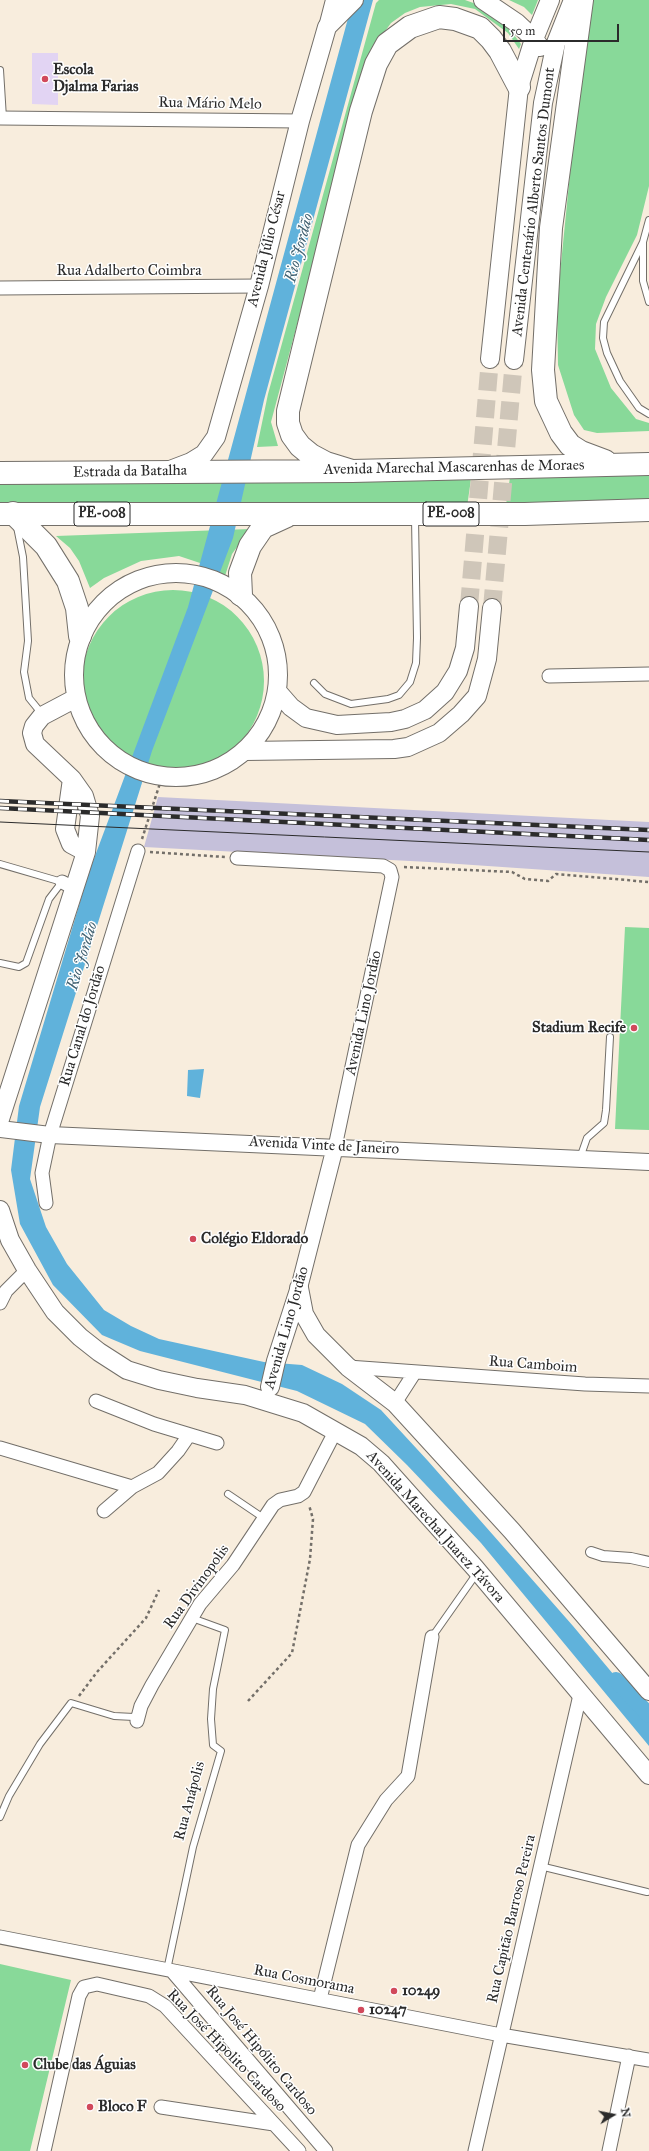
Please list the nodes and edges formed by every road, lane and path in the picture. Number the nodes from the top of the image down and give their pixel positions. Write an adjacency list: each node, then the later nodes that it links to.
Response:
1 (483, 0): 6 (main road)
2 (550, 0): 6 (main road, Avenida Centenário Alberto Santos Dumont)
3 (574, 0): 7 (main road, Avenida Centenário Alberto Santos Dumont)
4 (582, 0): 21 (highway)
5 (344, 3): 11 (main road, Avenida Júlio César)
6 (534, 39): 7 (main road); 9 (main road, Avenida Centenário Alberto Santos Dumont)
7 (551, 63): 18 (main road, Avenida Centenário Alberto Santos Dumont)
8 (0, 70): 10 (lane)
9 (519, 87): 17 (main road, Avenida Centenário Alberto Santos Dumont); 24 (highway)
10 (2, 118): 11 (street, Rua Mário Melo)
11 (300, 121): 14 (main road, Avenida Júlio César)
12 (649, 220): 13 (lane)
13 (643, 242): 16 (lane); 19 (lane)
14 (259, 286): 15 (street, Rua Adalberto Coimbra); 22 (main road, Avenida Júlio César)
15 (0, 288)
16 (649, 302)
17 (490, 359)
18 (514, 360)
19 (649, 414)
20 (649, 464): 21 (highway, Avenida Marechal Mascarenhas de Moraes)
21 (619, 465): 24 (highway, Avenida Marechal Mascarenhas de Moraes)
22 (166, 471): 23 (highway, Estrada da Batalha); 25 (highway, Estrada da Batalha)
23 (260, 471): 24 (highway, Avenida Marechal Mascarenhas de Moraes)
24 (352, 471)
25 (0, 473)
26 (649, 510): 29 (highway, PE-008)
27 (7, 514): 28 (highway, PE-008); 33 (highway); 39 (lane)
28 (292, 514): 29 (highway, PE-008); 30 (highway)
29 (415, 514): 36 (lane)
30 (232, 589): 33 (main road); 37 (main road)
31 (469, 606): 37 (main road)
32 (492, 608): 40 (main road)
33 (80, 636): 38 (main road)
34 (649, 674): 35 (street)
35 (550, 676)
36 (314, 683)
37 (277, 691): 40 (main road)
38 (76, 698): 39 (main road); 41 (main road)
39 (42, 716): 47 (main road)
40 (245, 751): 41 (main road)
41 (157, 776): 42 (path)
42 (138, 851): 43 (path); 51 (street, Rua Canal do Jordão)
43 (238, 858): 45 (street)
44 (0, 864): 47 (lane)
45 (390, 870): 46 (path); 52 (street, Avenida Lino Jordão)
46 (649, 882)
47 (68, 885): 48 (lane); 50 (main road)
48 (0, 963)
49 (610, 1036): 53 (lane)
50 (0, 1125): 51 (street, Avenida Vinte de Janeiro)
51 (47, 1134): 52 (street, Avenida Vinte de Janeiro); 55 (street, Rua Canal do Jordão)
52 (335, 1147): 53 (street, Avenida Vinte de Janeiro); 58 (street, Avenida Lino Jordão)
53 (580, 1159): 54 (street, Avenida Vinte de Janeiro)
54 (649, 1162)
55 (46, 1203)
56 (0, 1210): 57 (main road, Avenida Marechal Juarez Távora)
57 (26, 1270): 59 (street); 63 (main road, Avenida Marechal Juarez Távora)
58 (299, 1288): 60 (main road); 63 (main road, Avenida Lino Jordão)
59 (0, 1302)
60 (348, 1366): 61 (street, Rua Camboim); 65 (main road)
61 (415, 1372): 62 (street, Rua Camboim); 65 (street)
62 (649, 1386)
63 (269, 1394): 66 (main road, Avenida Marechal Juarez Távora)
64 (96, 1401): 67 (street)
65 (395, 1403): 81 (main road)
66 (336, 1430): 71 (street); 77 (main road, Avenida Marechal Juarez Távora)
67 (189, 1435): 68 (street); 70 (street)
68 (217, 1443)
69 (0, 1448): 70 (street)
70 (132, 1487): 73 (street)
71 (304, 1492): 74 (street, Rua Divinopolis); 83 (path)
72 (228, 1494): 74 (lane)
73 (104, 1511)
74 (264, 1518): 79 (street, Rua Divinopolis)
75 (591, 1552): 76 (street)
76 (649, 1562)
77 (478, 1572): 80 (lane); 82 (main road, Avenida Marechal Juarez Távora)
78 (159, 1590): 84 (path)
79 (192, 1618): 85 (street, Rua Divinopolis); 92 (lane, Rua Anápolis)
80 (432, 1637): 93 (street)
81 (649, 1691)
82 (580, 1695): 87 (main road, Avenida Marechal Juarez Távora); 89 (street, Rua Capitão Barroso Pereira)
83 (248, 1701)
84 (74, 1703): 85 (lane); 88 (lane)
85 (141, 1706): 86 (street, Rua Divinopolis)
86 (137, 1721)
87 (649, 1775)
88 (0, 1817)
89 (540, 1866): 90 (lane); 94 (street, Rua Capitão Barroso Pereira)
90 (647, 1892)
91 (0, 1937): 92 (street, Rua Cosmorama)
92 (170, 1970): 93 (street, Rua Cosmorama); 101 (street, Rua José Hipólito Cardoso)
93 (320, 1999): 94 (street, Rua Cosmorama)
94 (501, 2034): 95 (street, Rua Cosmorama); 102 (street, Rua Capitão Barroso Pereira)
95 (629, 2056): 96 (street, Rua Cosmorama); 103 (street)
96 (649, 2060)
97 (161, 2107): 98 (street)
98 (274, 2124): 99 (street, Rua José Hipolito Cardoso); 100 (street, Rua José Hipolito Cardoso)
99 (44, 2151)
100 (299, 2151)
101 (326, 2151)
102 (475, 2151)
103 (609, 2151)

